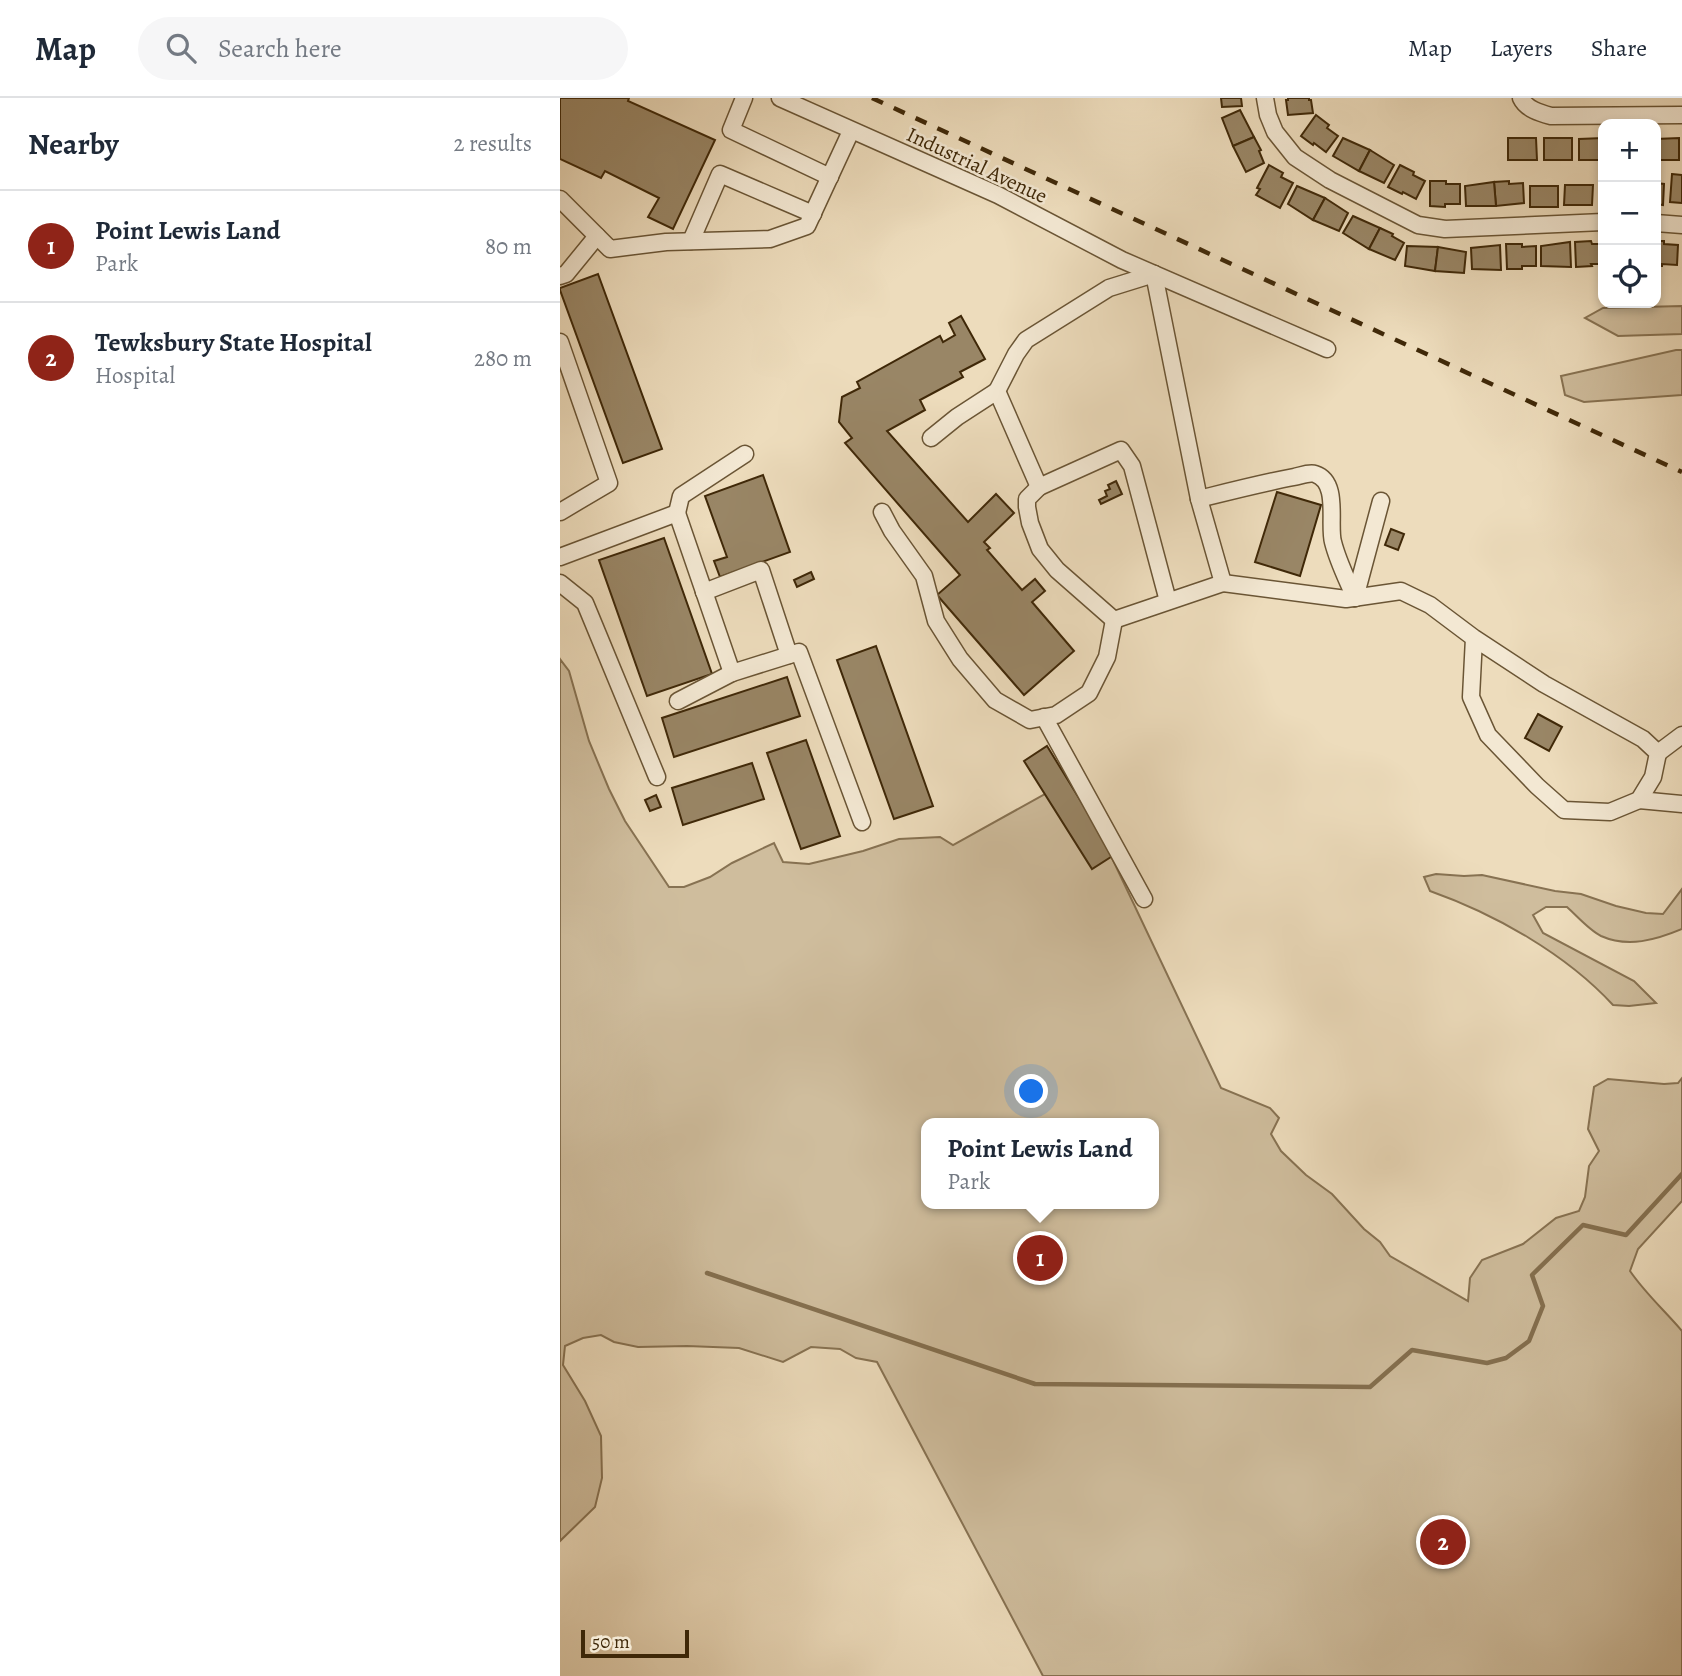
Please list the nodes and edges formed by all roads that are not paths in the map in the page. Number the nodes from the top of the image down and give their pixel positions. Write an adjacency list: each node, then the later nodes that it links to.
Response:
1 (744, 98): 7 (street)
2 (780, 98): 6 (street, Industrial Avenue)
3 (1265, 98): 10 (street)
4 (1521, 98): 5 (street)
5 (1682, 115)
6 (851, 131): 7 (street); 15 (street, Industrial Avenue)
7 (830, 177): 9 (street)
8 (560, 199): 13 (street)
9 (813, 214): 14 (street); 14 (street)
10 (1598, 222)
11 (1661, 223): 12 (street)
12 (1682, 225)
13 (597, 236): 14 (street); 16 (street)
14 (691, 241)
15 (1154, 274): 18 (street, Industrial Avenue); 19 (street); 23 (street)
16 (560, 276)
17 (560, 342): 25 (street)
18 (1326, 349)
19 (997, 391): 20 (street); 22 (street)
20 (931, 438)
21 (745, 454): 27 (street)
22 (1039, 486): 33 (street); 34 (street)
23 (1199, 499): 30 (street); 32 (street)
24 (1381, 501): 32 (street)
25 (560, 512)
26 (882, 512): 39 (street)
27 (677, 513): 28 (street); 31 (street)
28 (560, 557)
29 (560, 583): 42 (street)
30 (1223, 583): 32 (street); 33 (street)
31 (704, 592): 36 (street); 37 (street)
32 (1354, 598): 35 (street)
33 (1168, 601): 34 (street)
34 (1114, 621): 39 (street)
35 (1474, 638): 41 (street); 43 (street)
36 (789, 655): 37 (street); 45 (street)
37 (732, 673): 38 (street)
38 (678, 701)
39 (1044, 718): 46 (street)
40 (1682, 735): 41 (street)
41 (1658, 753): 43 (street)
42 (657, 777)
43 (1639, 800): 44 (street)
44 (1682, 804)
45 (862, 822)
46 (1144, 900)

